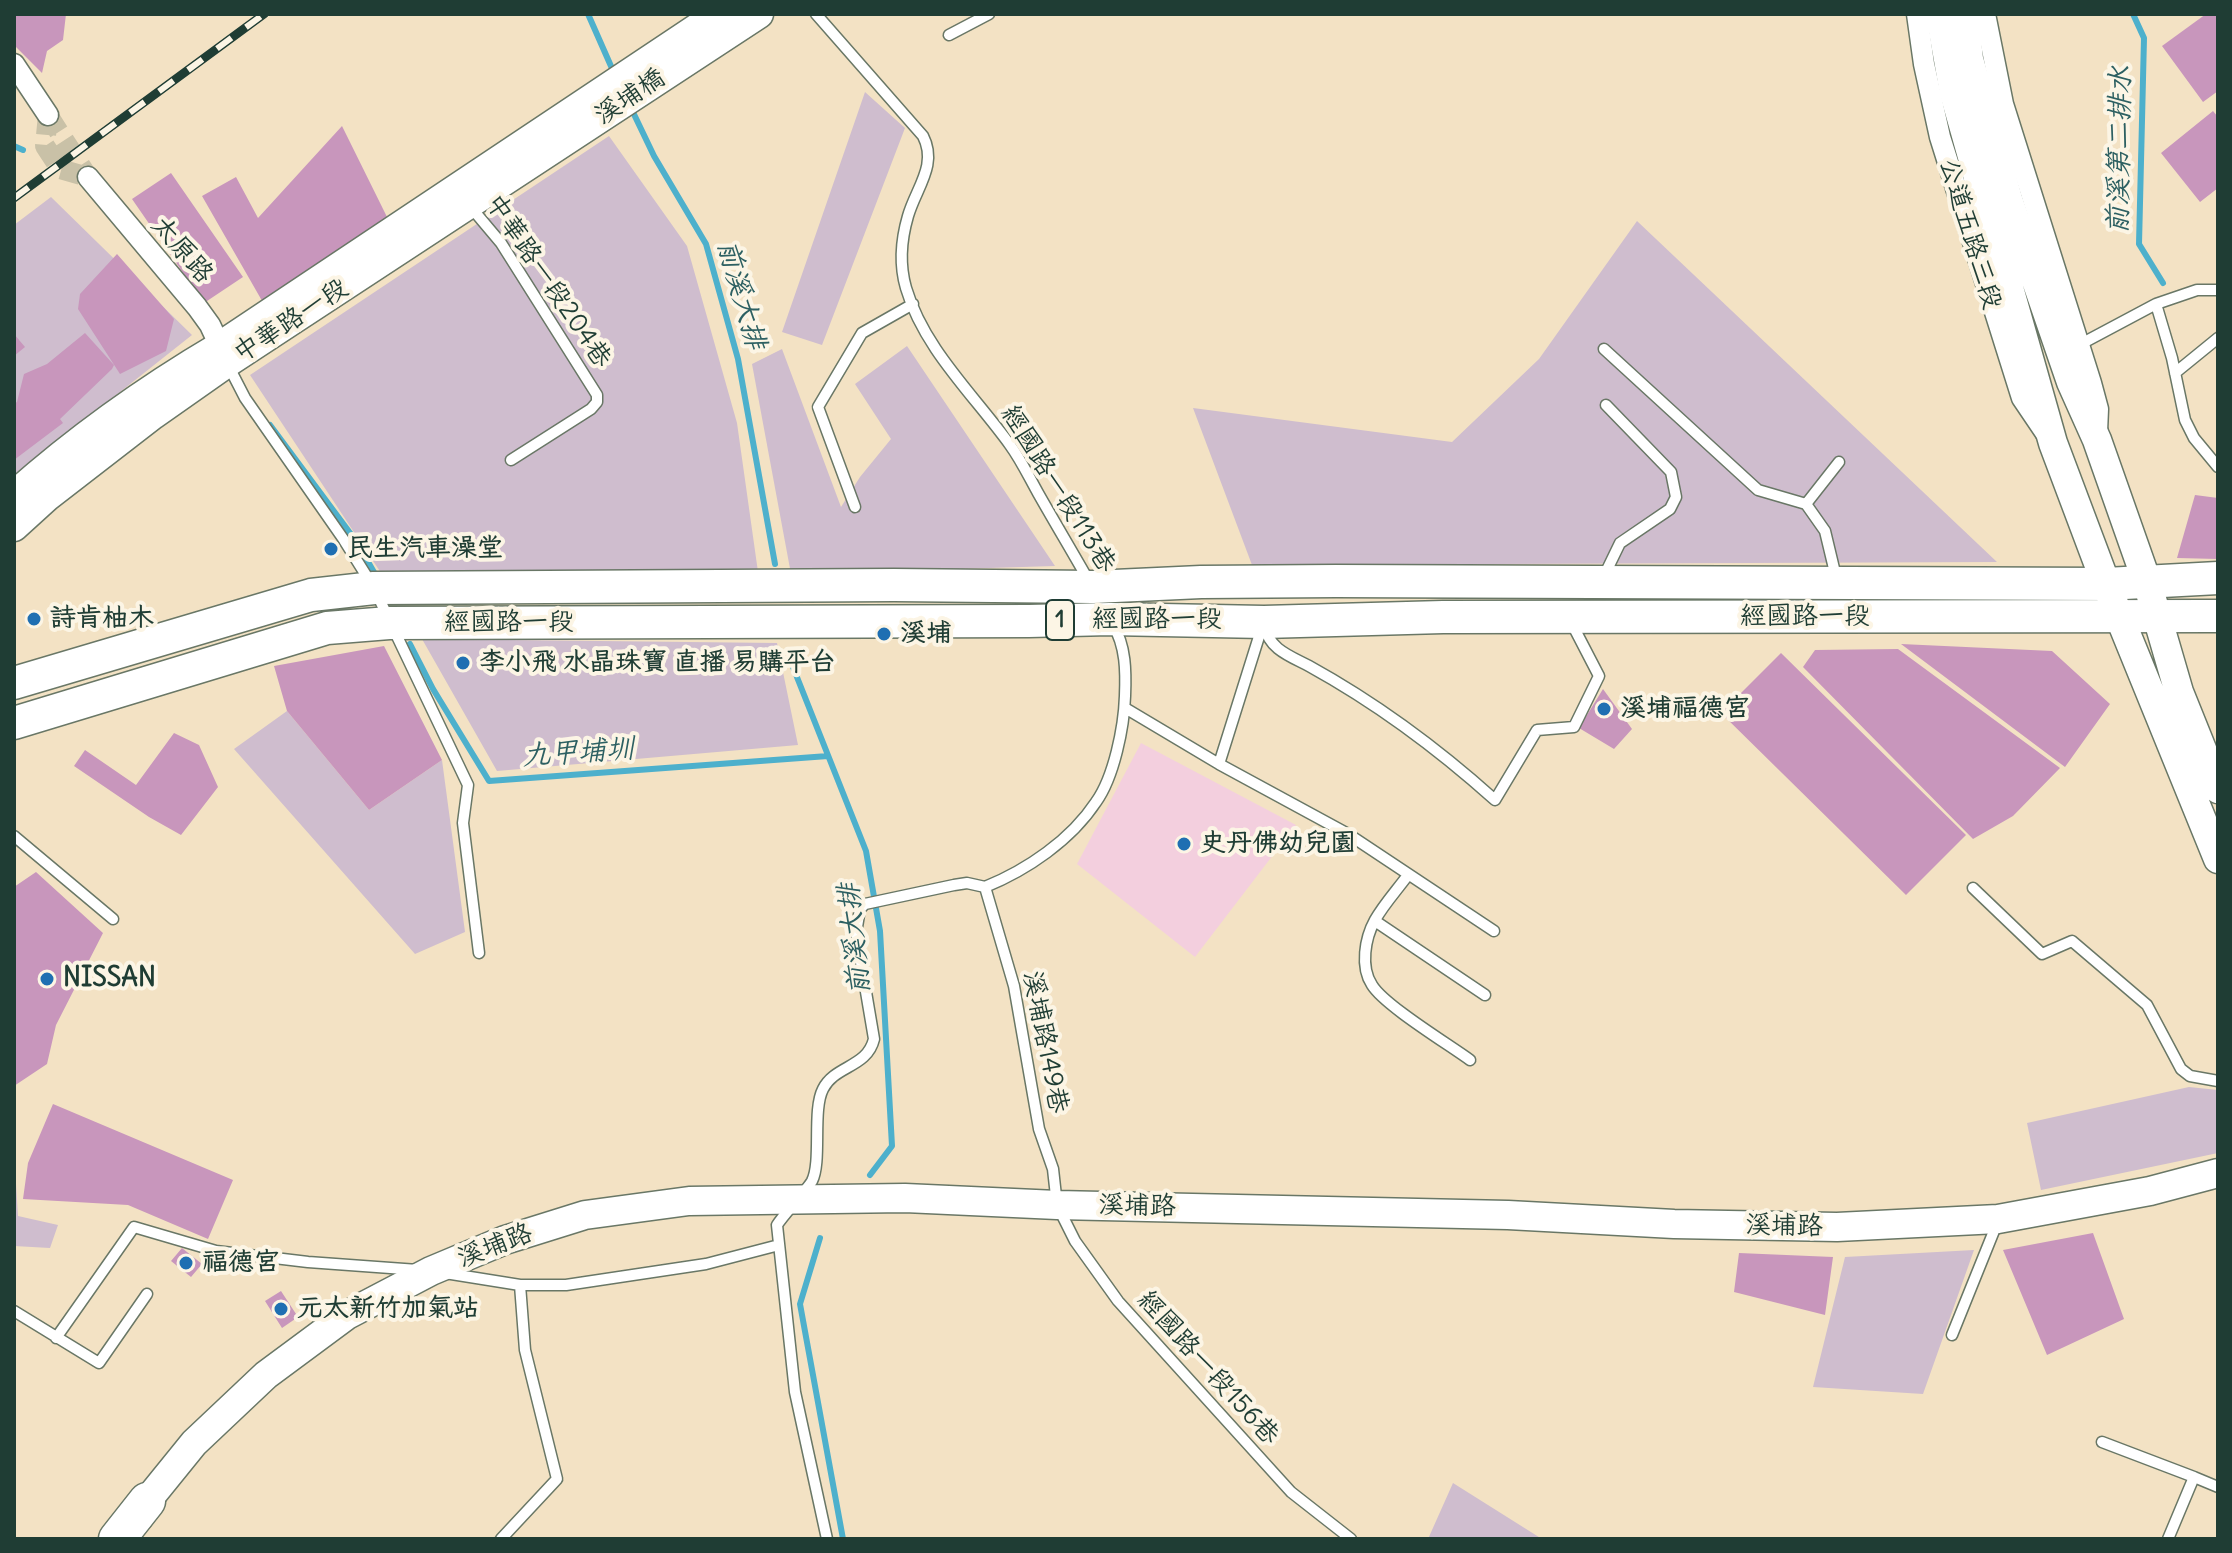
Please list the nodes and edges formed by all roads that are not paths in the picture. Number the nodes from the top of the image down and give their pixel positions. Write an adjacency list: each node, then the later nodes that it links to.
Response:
1 (718, 14): 10 (street)
2 (759, 14): 10 (street)
3 (816, 14): 17 (lane, 經國路一段113巷)
4 (989, 14): 9 (lane)
5 (1917, 14): 26 (street, 公道五路三段)
6 (1940, 14): 26 (street, 公道五路三段)
7 (1964, 14): 25 (street, 公道五路三段)
8 (1985, 14): 20 (street, 公道五路三段)
9 (949, 35)
10 (676, 54): 13 (street, 溪埔橋)
11 (14, 64): 12 (street)
12 (48, 115)
13 (575, 122): 15 (street, 中華路一段)
14 (88, 177): 22 (street, 太原路)
15 (463, 196): 22 (street, 中華路一段); 27 (lane, 中華路一段204巷)
16 (2218, 290): 18 (lane)
17 (913, 304): 32 (lane); 41 (lane, 經國路一段113巷)
18 (2156, 304): 20 (lane); 23 (lane)
19 (2218, 338): 23 (lane)
20 (2079, 345): 25 (street, 公道五路三段)
21 (1604, 349): 31 (lane)
22 (224, 354): 30 (street, 中華路一段); 33 (street, 中華路一段); 39 (lane)
23 (2175, 373): 29 (lane)
24 (1606, 405): 35 (lane)
25 (2097, 440): 37 (street, 公道五路三段)
26 (2053, 443): 38 (street, 公道五路三段)
27 (511, 460)
28 (1839, 462): 31 (lane)
29 (2218, 467)
30 (14, 495)
31 (1806, 504): 36 (lane)
32 (855, 507)
33 (14, 527)
34 (2218, 578): 37 (main road, 經國路一段 / 1)
35 (1601, 581): 36 (main road, 經國路一段 / 1); 40 (main road, 經國路一段 / 1)
36 (1838, 582): 38 (main road, 經國路一段 / 1)
37 (2147, 582): 38 (main road, 經國路一段 / 1); 42 (street, 公道五路三段)
38 (2106, 584): 44 (street, 公道五路三段)
39 (374, 588): 41 (main road, 經國路一段 / 1); 46 (lane); 48 (main road, 經國路一段 / 1)
40 (1566, 599): 41 (main road, 經國路一段 / 1); 44 (main road, 經國路一段 / 1); 45 (main road, 經國路一段 / 1); 45 (lane)
41 (1102, 603): 45 (main road, 經國路一段 / 1); 46 (main road, 經國路一段 / 1); 50 (lane)
42 (2158, 616): 43 (main road, 經國路一段 / 1); 44 (main road, 經國路一段 / 1); 53 (street, 公道五路三段)
43 (2218, 616)
44 (2120, 617): 55 (street, 公道五路三段)
45 (1264, 622): 52 (lane)
46 (389, 623): 51 (main road, 經國路一段 / 1); 62 (lane)
47 (14, 661): 48 (street)
48 (48, 671): 49 (main road, 經國路一段 / 1)
49 (14, 683)
50 (1125, 708): 52 (lane); 57 (lane)
51 (14, 723)
52 (1219, 764): 56 (lane)
53 (2218, 789)
54 (14, 836): 59 (lane)
55 (2218, 859)
56 (1408, 875): 60 (lane); 61 (lane)
57 (985, 887): 67 (lane); 68 (lane, 溪埔路149巷)
58 (1973, 888): 65 (lane)
59 (113, 919)
60 (1375, 921): 63 (lane); 64 (lane)
61 (1494, 931)
62 (479, 953)
63 (1485, 995)
64 (1470, 1060)
65 (2218, 1081)
66 (2218, 1173): 69 (street, 溪埔路)
67 (795, 1199): 68 (street, 溪埔路); 70 (lane); 71 (street, 溪埔路)
68 (1057, 1205): 69 (street, 溪埔路); 86 (lane, 經國路一段156巷)
69 (1998, 1219): 75 (lane)
70 (779, 1245): 72 (lane); 85 (lane)
71 (431, 1271): 72 (lane); 76 (lane); 80 (street, 溪埔路)
72 (520, 1285): 84 (lane)
73 (147, 1294): 76 (lane)
74 (14, 1311): 76 (lane)
75 (1952, 1335)
76 (56, 1338)
77 (2102, 1442): 78 (lane)
78 (2194, 1477): 79 (lane); 87 (lane)
79 (2218, 1487)
80 (147, 1501): 81 (street, 溪埔路); 82 (highway); 83 (street, 溪埔路)
81 (102, 1539)
82 (117, 1539)
83 (128, 1539)
84 (501, 1539)
85 (827, 1539)
86 (1351, 1539)
87 (2168, 1539)

